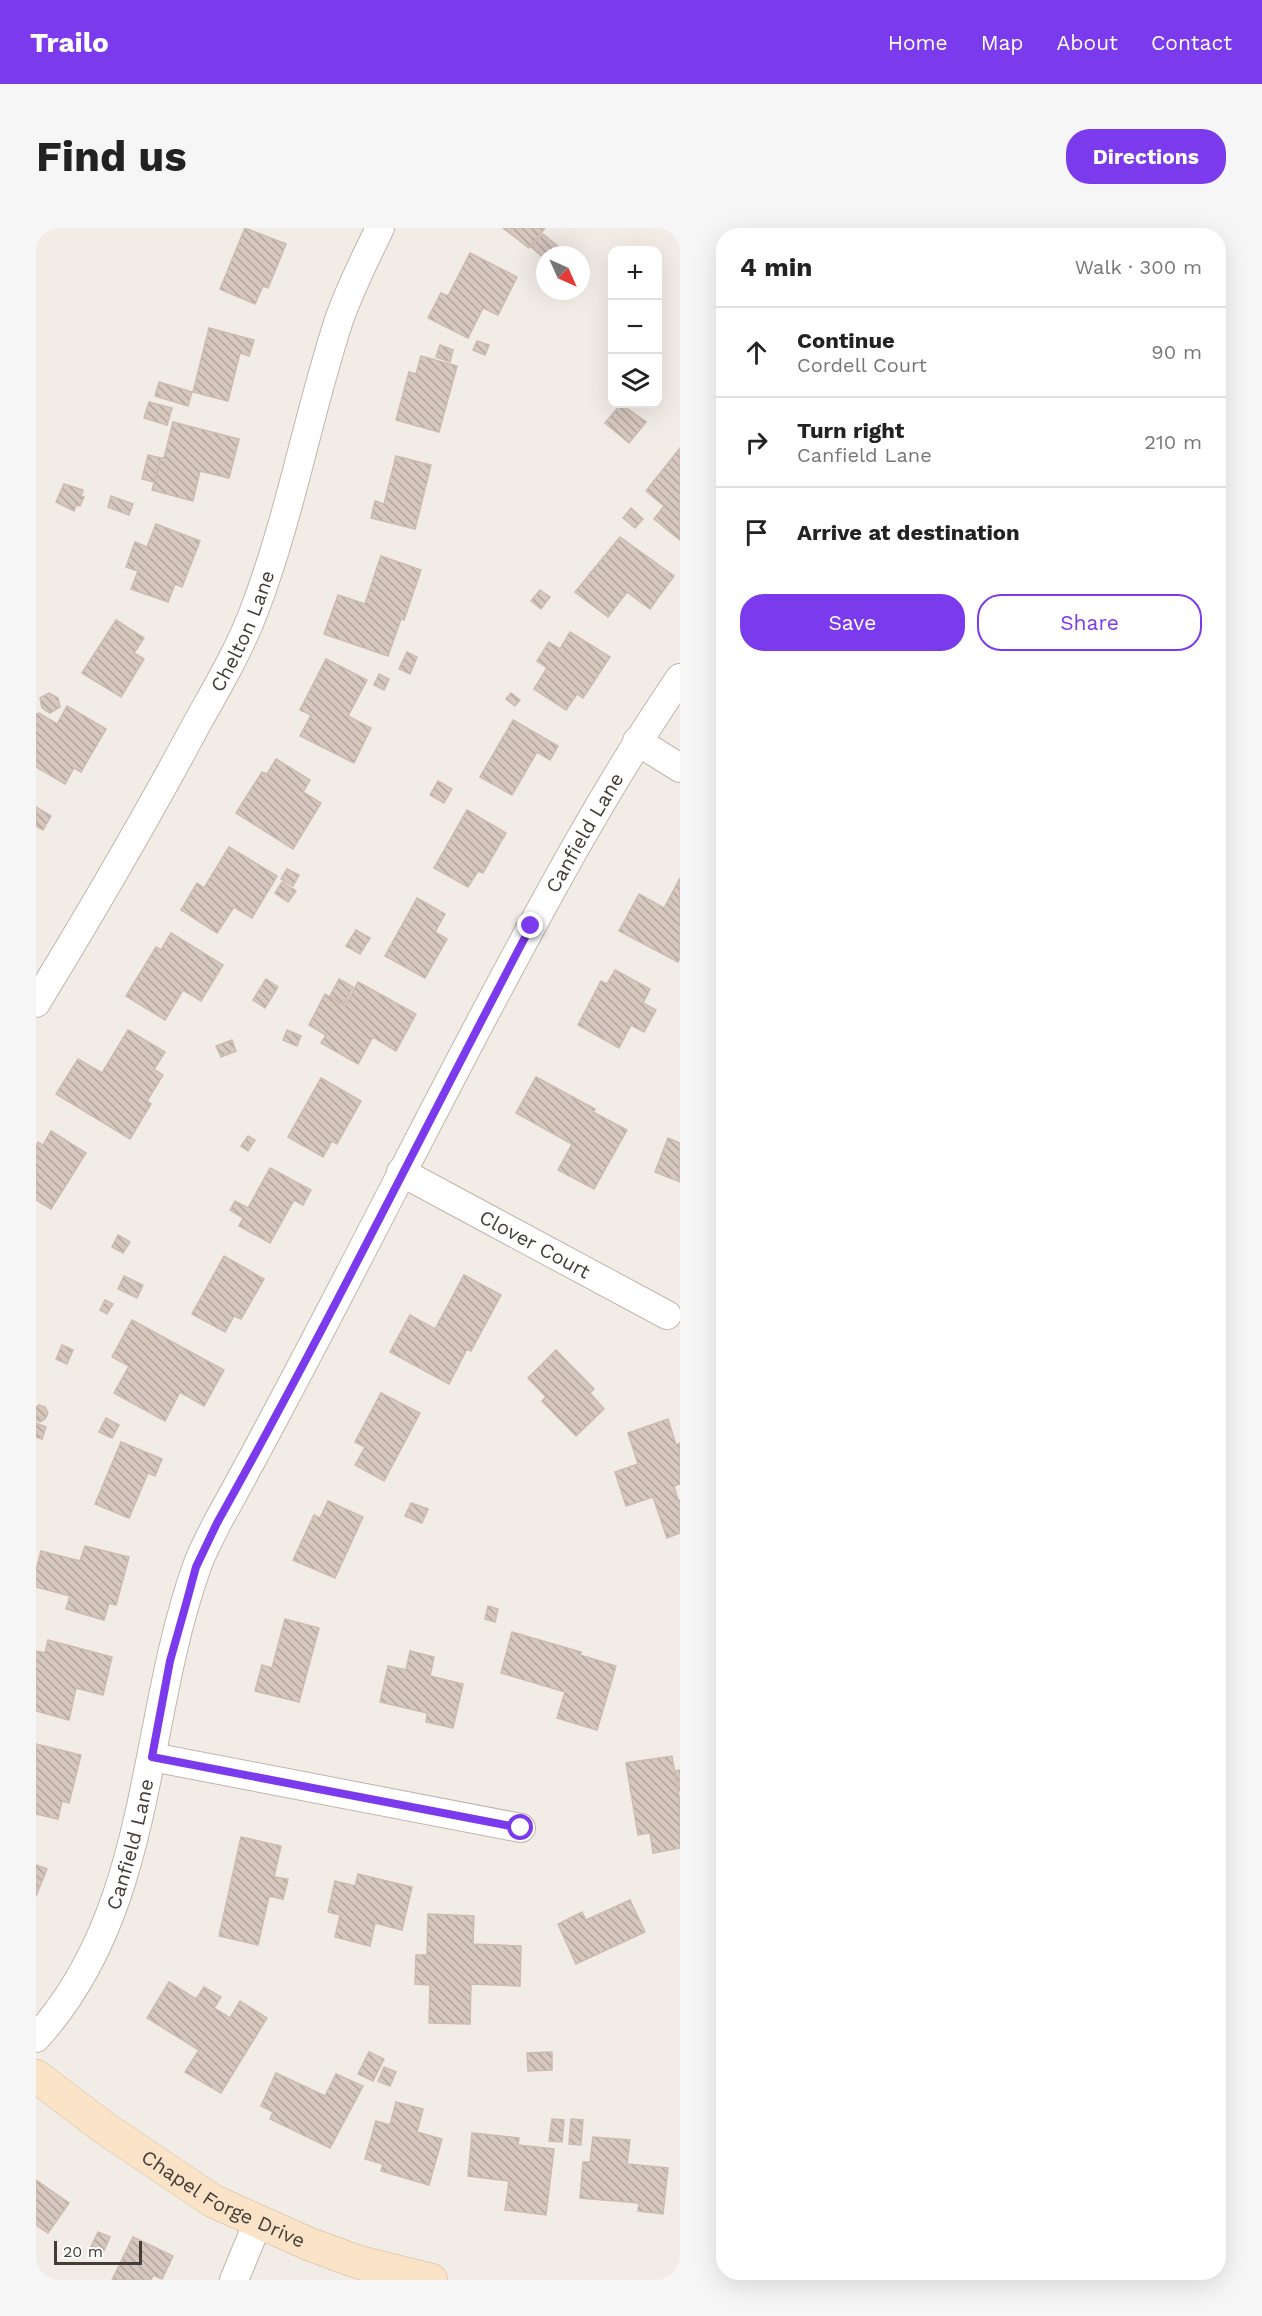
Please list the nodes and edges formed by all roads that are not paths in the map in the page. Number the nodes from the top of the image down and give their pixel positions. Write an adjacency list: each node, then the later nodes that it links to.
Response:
1 (380, 228): 5 (street, Chelton Lane)
2 (680, 678): 3 (street, Canfield Lane)
3 (637, 741): 4 (street); 6 (street, Canfield Lane)
4 (680, 768)
5 (36, 1003)
6 (402, 1172): 7 (street, Clover Court); 8 (street, Canfield Lane)
7 (667, 1314)
8 (152, 1757): 9 (street); 10 (street, Canfield Lane)
9 (521, 1828)
10 (36, 2038)
11 (36, 2076): 12 (street, Chapel Forge Drive)
12 (258, 2222): 13 (street); 14 (street, Chapel Forge Drive)
13 (234, 2280)
14 (431, 2280)

